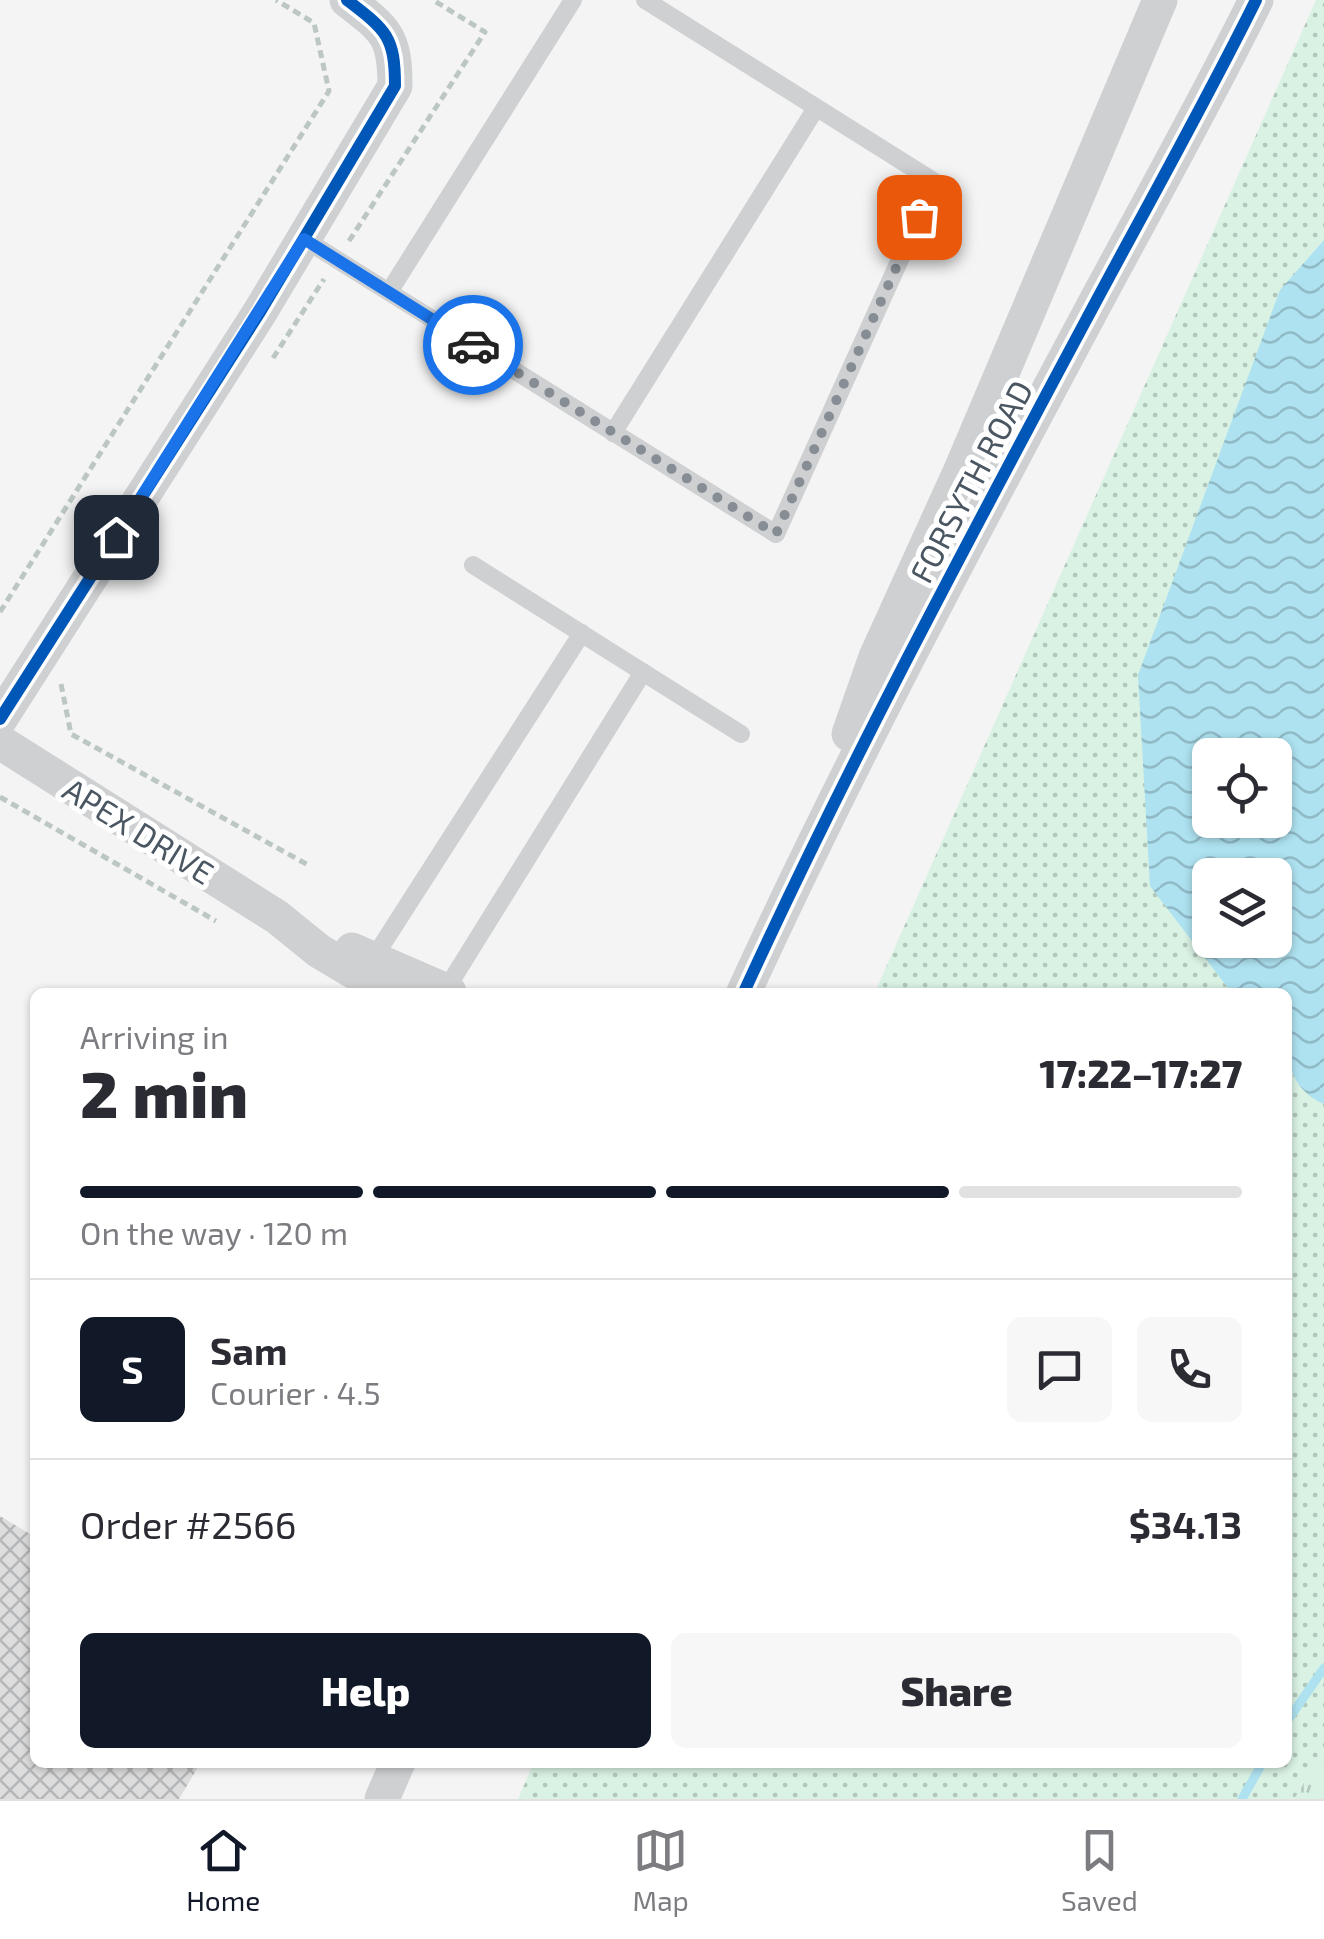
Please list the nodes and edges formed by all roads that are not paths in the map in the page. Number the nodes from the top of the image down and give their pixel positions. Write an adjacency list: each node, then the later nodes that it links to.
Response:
1 (347, 0): 7 (street)
2 (573, 0): 8 (lane)
3 (645, 0): 6 (lane)
4 (1160, 0): 16 (street, FORSYTH ROAD)
5 (1256, 0): 16 (street, FORSYTH ROAD)
6 (816, 108): 9 (lane); 9 (lane)
7 (304, 239): 8 (lane); 13 (street)
8 (389, 292): 9 (lane)
9 (613, 433)
10 (473, 565): 11 (lane)
11 (582, 633): 12 (lane); 18 (lane)
12 (644, 672): 14 (lane); 21 (lane)
13 (0, 719)
14 (742, 734)
15 (0, 742): 17 (street, APEX DRIVE)
16 (797, 876): 22 (street, FORSYTH ROAD)
17 (277, 917): 18 (street, APEX DRIVE); 19 (street, APEX DRIVE)
18 (373, 959): 20 (street, APEX DRIVE)
19 (381, 988)
20 (438, 988)
21 (449, 988)
22 (746, 988)
23 (395, 1768): 24 (street)
24 (382, 1799)

